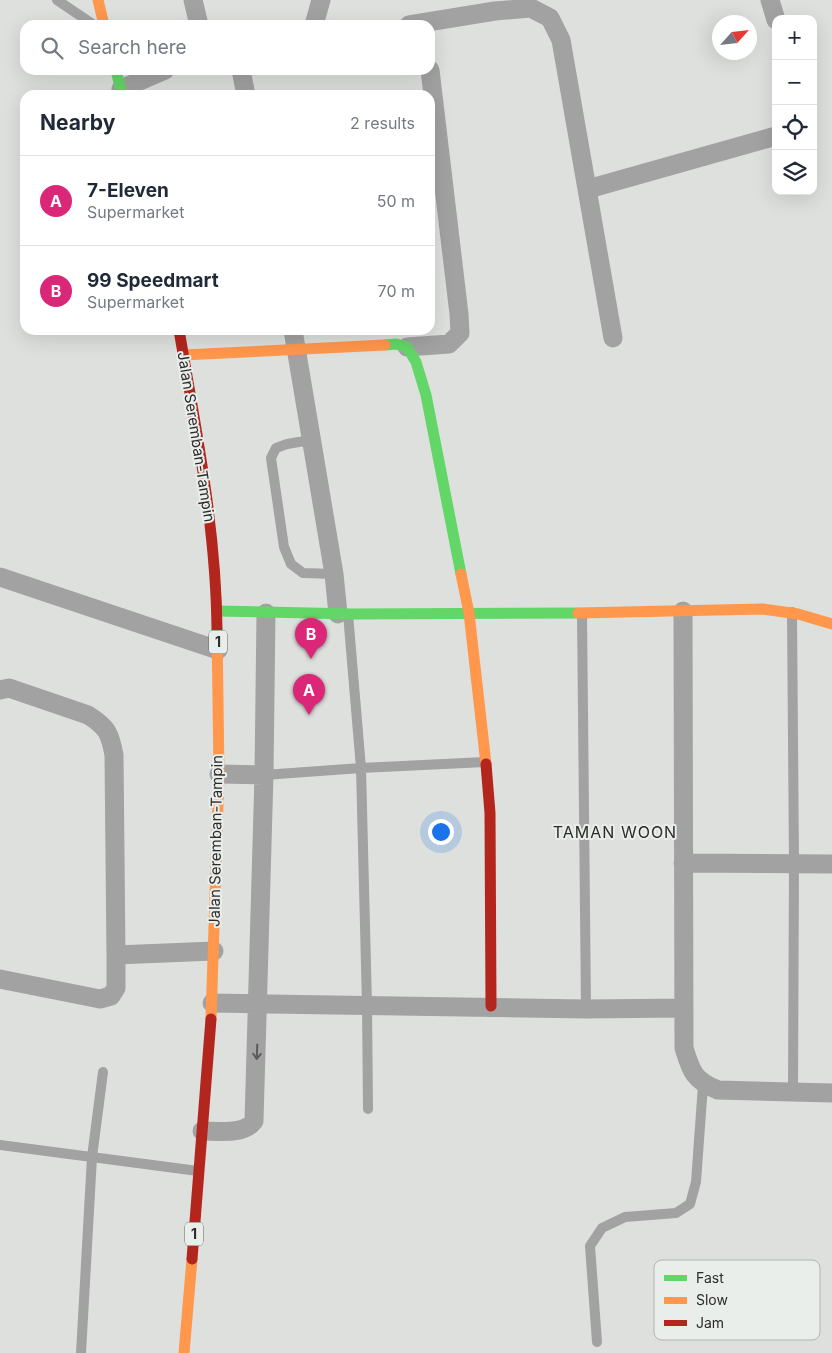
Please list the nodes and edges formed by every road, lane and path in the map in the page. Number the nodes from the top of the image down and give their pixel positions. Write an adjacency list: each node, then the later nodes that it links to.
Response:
1 (57, 0): 8 (lane)
2 (98, 0): 9 (main road)
3 (193, 0): 10 (street)
4 (321, 0): 11 (street)
5 (770, 0): 7 (street)
6 (495, 6): 12 (street); 23 (street)
7 (774, 15)
8 (87, 20)
9 (103, 20)
10 (199, 20)
11 (315, 20)
12 (435, 20)
13 (117, 75): 17 (main road)
14 (155, 75): 18 (street)
15 (242, 75): 19 (street)
16 (431, 75): 20 (street)
17 (121, 90)
18 (125, 90)
19 (245, 90)
20 (432, 90)
21 (435, 112): 27 (street)
22 (772, 137): 23 (street)
23 (588, 189): 26 (street)
24 (180, 335): 29 (main road, Jalan Seremban-Tampin / 1)
25 (294, 335): 28 (street)
26 (613, 338)
27 (407, 347): 28 (main road); 38 (main road)
28 (297, 349): 29 (main road); 30 (street)
29 (183, 355): 33 (main road, Jalan Seremban-Tampin / 1)
30 (312, 440): 31 (street); 31 (lane)
31 (334, 574): 39 (street)
32 (0, 577): 41 (street)
33 (217, 611): 37 (main road); 41 (main road, Jalan Seremban-Tampin / 1)
34 (683, 611): 35 (main road); 36 (main road); 47 (street)
35 (792, 611): 40 (main road); 48 (lane)
36 (582, 612): 38 (main road); 57 (lane)
37 (266, 613): 39 (main road); 46 (street)
38 (469, 613): 39 (main road); 43 (main road)
39 (343, 614): 44 (lane)
40 (832, 624)
41 (218, 650): 45 (main road, Jalan Seremban-Tampin / 1)
42 (0, 690): 51 (street)
43 (486, 762): 44 (lane); 56 (main road)
44 (361, 768): 46 (lane); 55 (lane)
45 (219, 774): 46 (street); 50 (main road, Jalan Seremban-Tampin / 1)
46 (264, 775): 54 (street)
47 (683, 863): 48 (street); 58 (street)
48 (794, 864): 49 (street); 61 (lane)
49 (832, 864)
50 (214, 951): 51 (street); 53 (main road, Jalan Seremban-Tampin / 1)
51 (116, 955): 52 (street)
52 (0, 979)
53 (212, 1003): 54 (street); 64 (main road, Jalan Seremban-Tampin / 1)
54 (258, 1004): 55 (street); 64 (street, one-way to 64)
55 (367, 1006): 56 (street); 63 (lane)
56 (491, 1006): 57 (street)
57 (586, 1008): 58 (street)
58 (683, 1008): 60 (street)
59 (103, 1072): 66 (lane)
60 (703, 1085): 61 (street); 68 (lane)
61 (793, 1091): 62 (street)
62 (832, 1093)
63 (368, 1109)
64 (202, 1131): 67 (main road, Jalan Seremban-Tampin / 1)
65 (0, 1145): 66 (lane)
66 (92, 1157): 67 (lane); 69 (lane)
67 (199, 1172): 70 (main road, Jalan Seremban-Tampin / 1)
68 (597, 1342)
69 (81, 1353)
70 (184, 1353)

